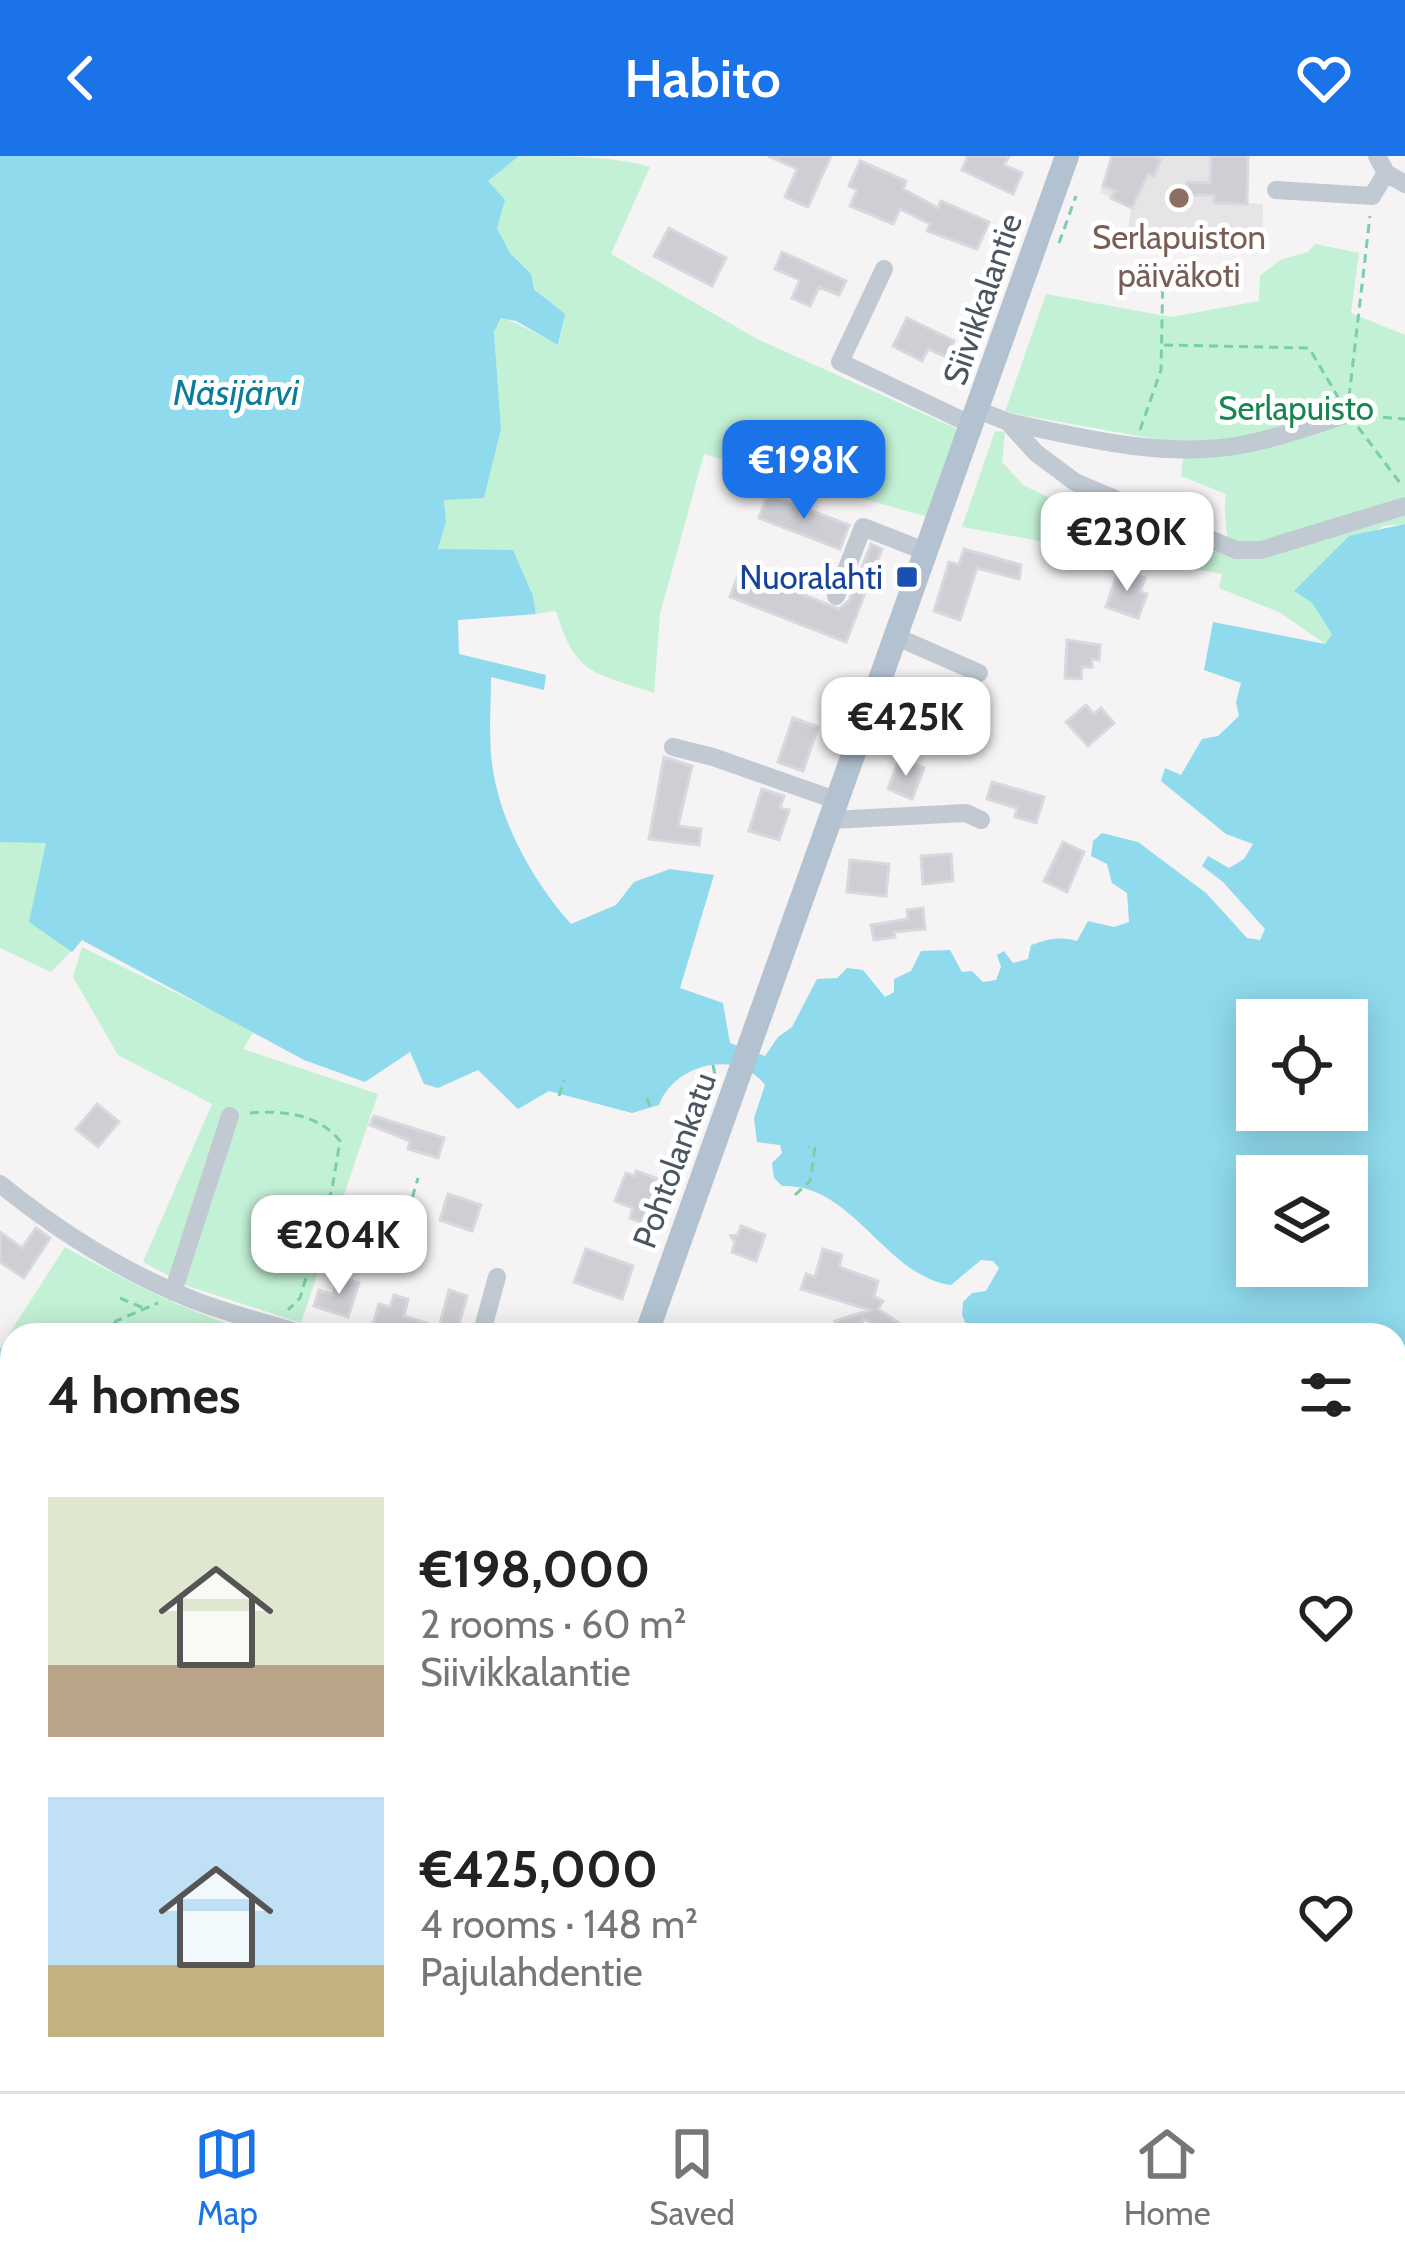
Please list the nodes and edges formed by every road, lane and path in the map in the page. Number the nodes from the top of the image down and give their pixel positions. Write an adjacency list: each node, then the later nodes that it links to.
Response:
1 (1067, 156): 10 (main road, Siivikkalantie)
2 (1381, 164): 3 (street); 5 (street)
3 (1405, 184)
4 (1276, 190): 5 (street)
5 (1372, 196): 9 (path)
6 (884, 269): 10 (street)
7 (1163, 274): 8 (path)
8 (1164, 345): 9 (path); 13 (path)
9 (1349, 414): 11 (path); 13 (street); 14 (path)
10 (975, 418): 12 (street); 16 (main road, Siivikkalantie)
11 (1405, 419)
12 (1008, 422): 13 (street); 15 (street)
13 (1135, 446)
14 (1405, 490)
15 (1405, 506)
16 (927, 552): 17 (street); 18 (main road, Siivikkalantie)
17 (836, 596)
18 (896, 637): 19 (street); 21 (main road, Siivikkalantie)
19 (979, 673)
20 (673, 747): 21 (street)
21 (834, 810): 22 (street); 23 (main road, Siivikkalantie)
22 (981, 820)
23 (764, 1006): 42 (main road, Pohtolankatu)
24 (564, 1080): 25 (path)
25 (559, 1096)
26 (647, 1098): 27 (path)
27 (651, 1110)
28 (230, 1116): 35 (street); 40 (path)
29 (808, 1147): 32 (path)
30 (418, 1178): 33 (path)
31 (0, 1184): 35 (street)
32 (795, 1195)
33 (408, 1212)
34 (497, 1277): 41 (street)
35 (173, 1292): 37 (path); 39 (street)
36 (120, 1298): 37 (path)
37 (146, 1309): 38 (path)
38 (114, 1323)
39 (267, 1323)
40 (275, 1323)
41 (484, 1323)
42 (650, 1323)

